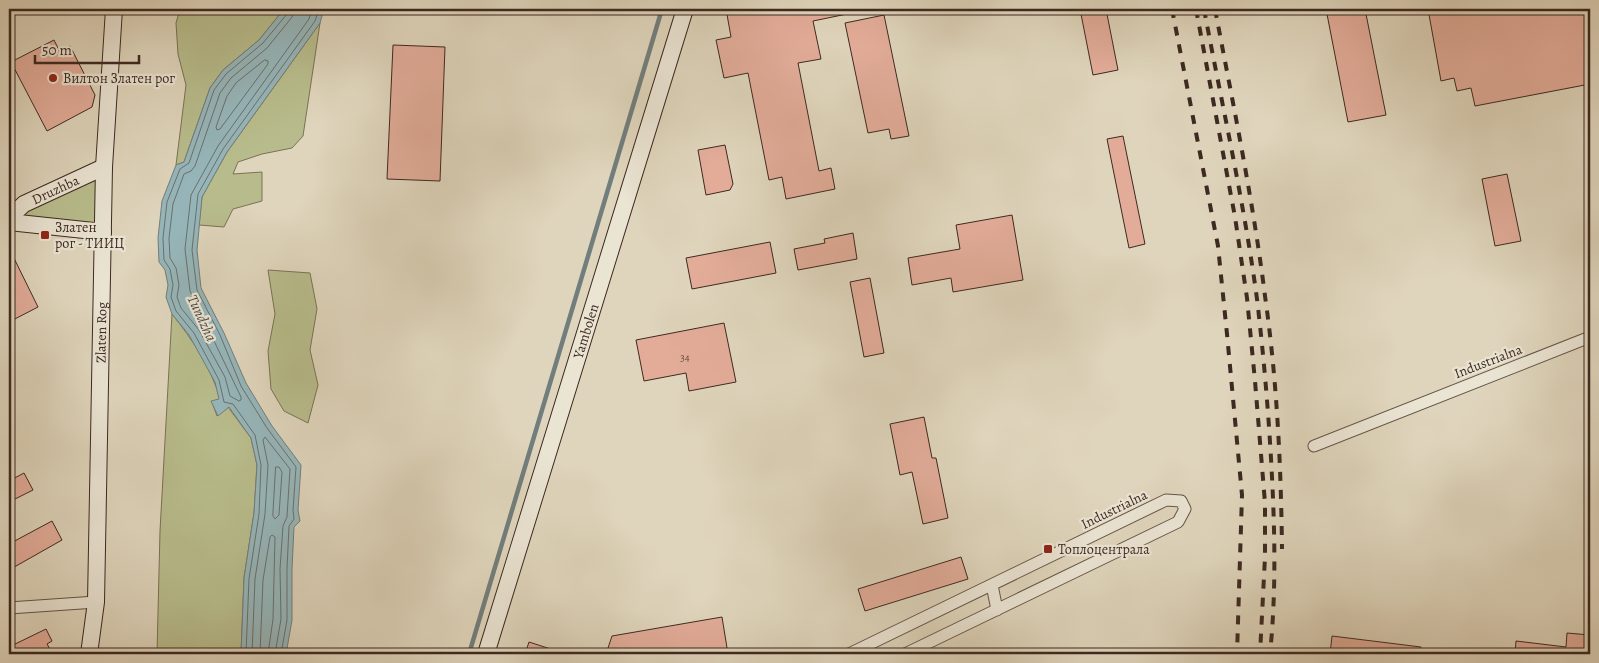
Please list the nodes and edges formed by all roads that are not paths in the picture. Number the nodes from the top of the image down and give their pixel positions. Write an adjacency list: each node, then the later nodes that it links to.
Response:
1 (114, 9): 3 (street, Zlaten Rog)
2 (685, 9): 14 (street, Yambolen)
3 (104, 167): 4 (street, Druzhba); 6 (street, Zlaten Rog)
4 (9, 218)
5 (9, 222): 6 (street, Druzhba)
6 (103, 232): 10 (street, Zlaten Rog)
7 (1590, 337): 8 (street, Industrialna)
8 (1314, 446)
9 (992, 584): 12 (street); 12 (street, Industrialna); 15 (street, Industrialna)
10 (96, 602): 11 (street); 13 (street, Zlaten Rog)
11 (9, 608)
12 (997, 610): 16 (street, Industrialna)
13 (89, 654)
14 (486, 654)
15 (849, 654)
16 (905, 654)

